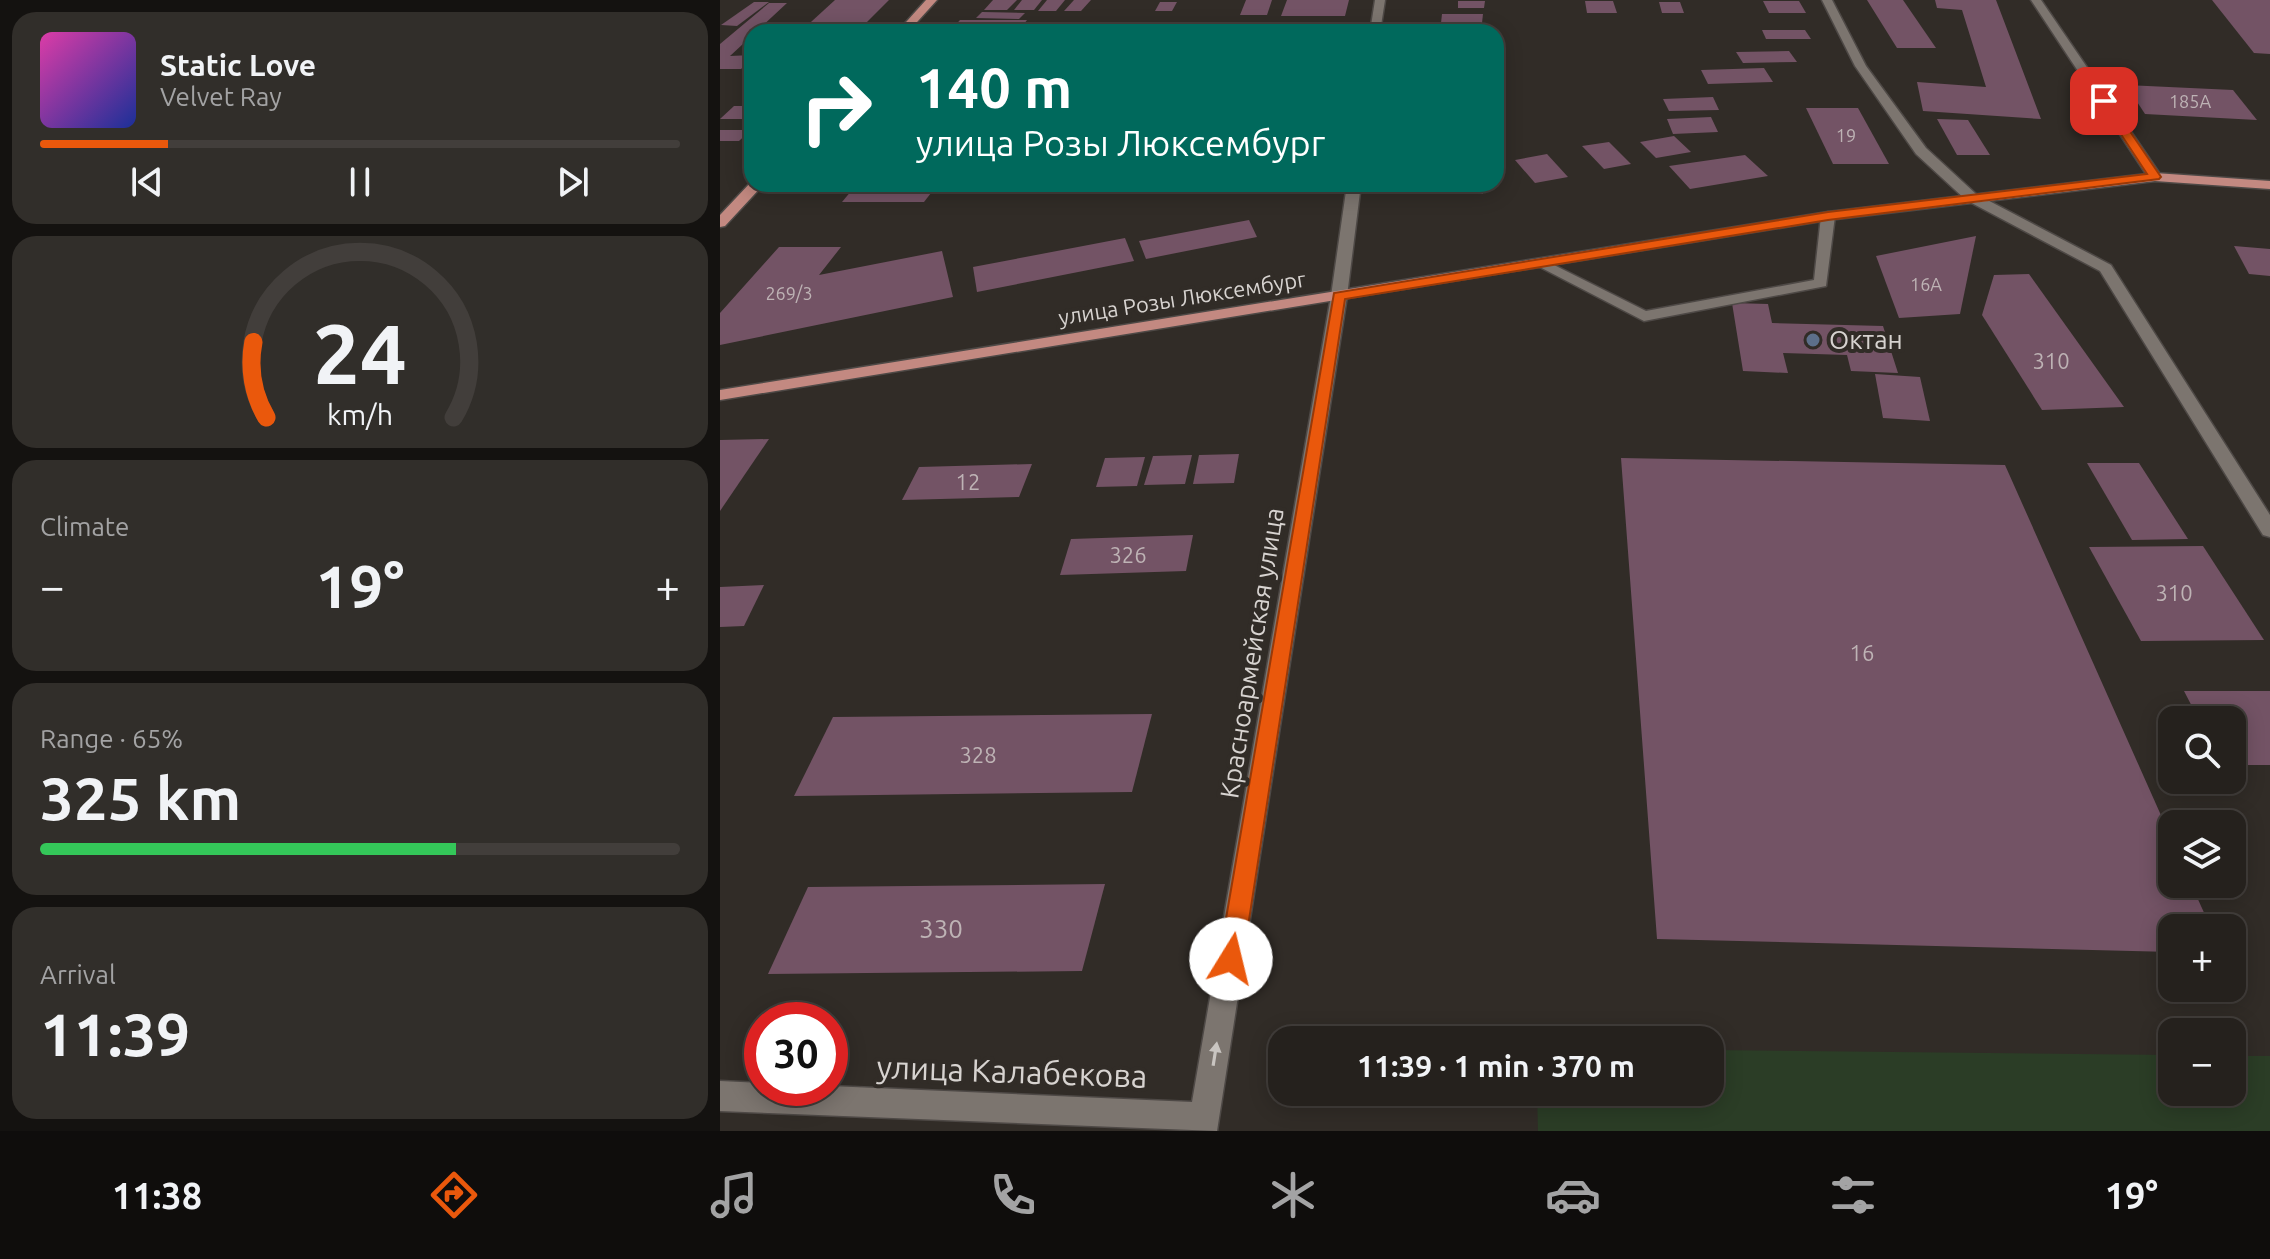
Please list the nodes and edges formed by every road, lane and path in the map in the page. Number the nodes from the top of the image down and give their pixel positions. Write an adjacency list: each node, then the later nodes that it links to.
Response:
1 (932, 0): 5 (main road)
2 (1380, 0): 6 (street)
3 (1827, 0): 11 (street)
4 (2036, 0): 7 (street)
5 (910, 24)
6 (1376, 24)
7 (2155, 177): 8 (main road, улица Розы Люксембург); 11 (main road, улица Розы Люксембург)
8 (2270, 185)
9 (749, 192): 13 (main road)
10 (1353, 192): 15 (street, Красноармейская улица)
11 (1971, 197): 12 (main road, улица Розы Люксембург); 17 (street)
12 (1828, 216): 14 (main road, улица Розы Люксембург); 14 (street)
13 (720, 223)
14 (1539, 263): 15 (main road, улица Розы Люксембург)
15 (1339, 296): 16 (main road, улица Розы Люксембург); 19 (street, Красноармейская улица, one-way to 15)
16 (720, 395)
17 (2270, 530)
18 (720, 1096): 19 (street, улица Калабекова)
19 (1203, 1124)

